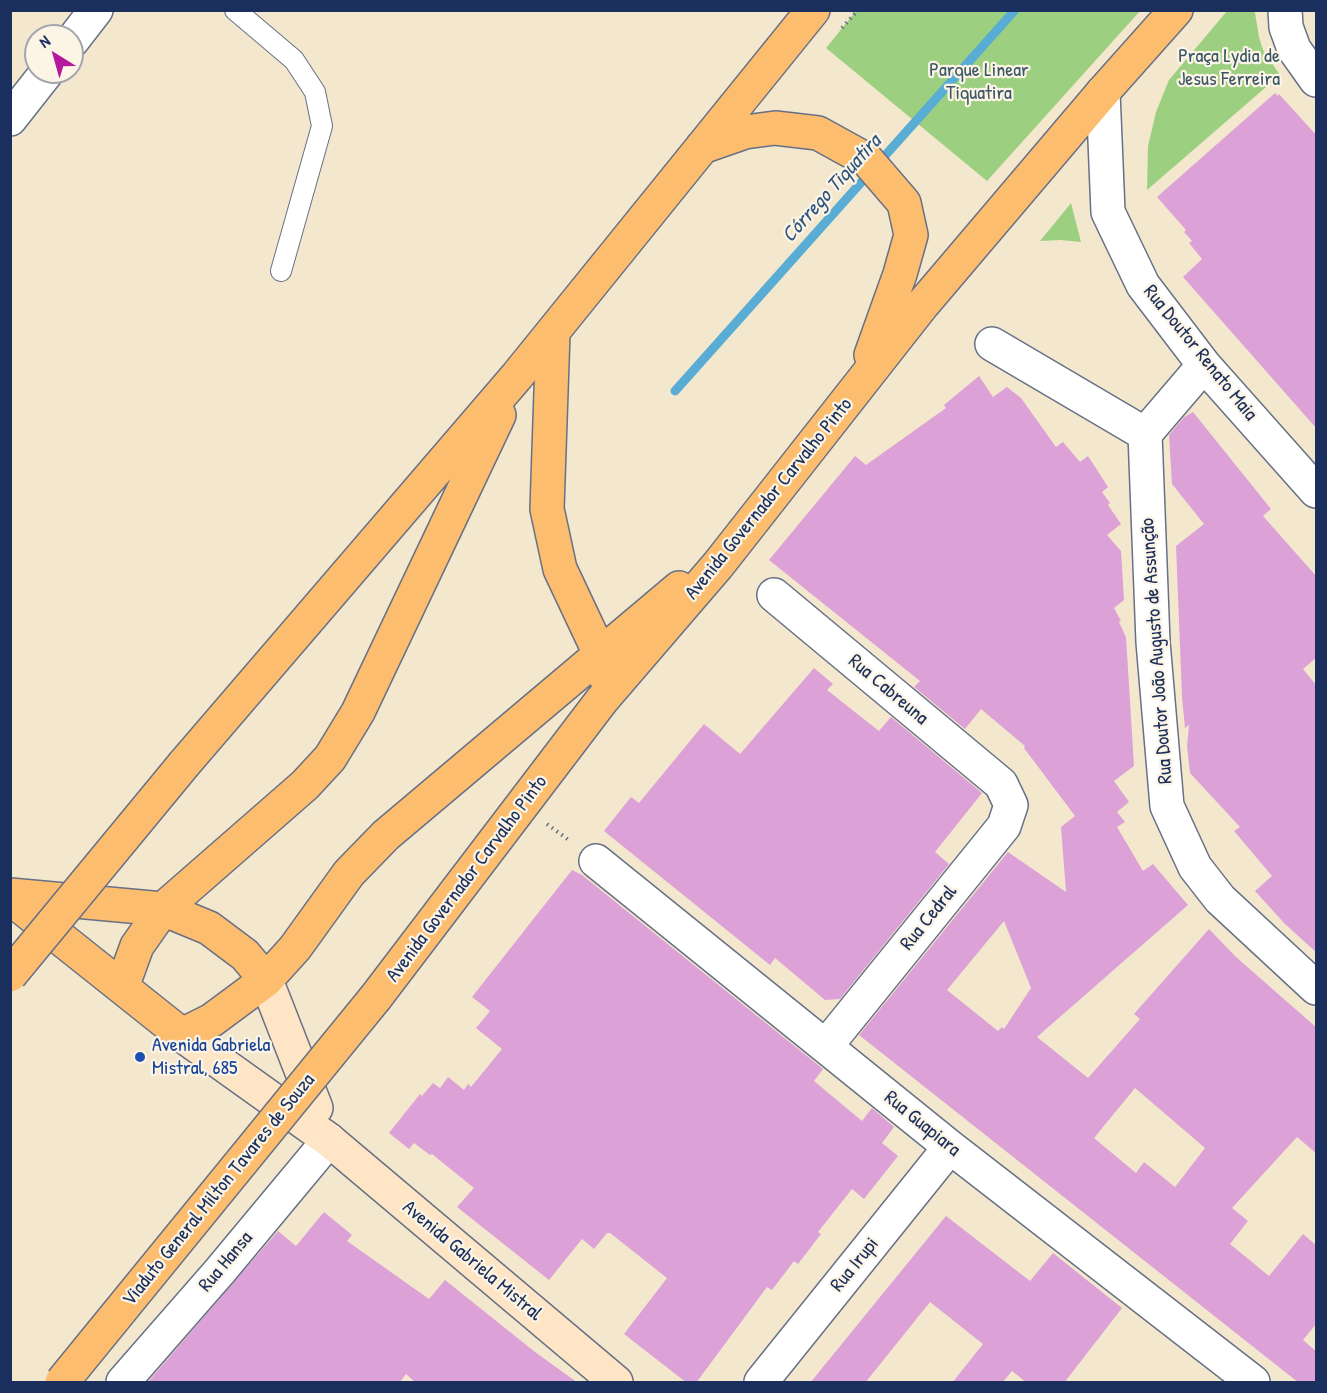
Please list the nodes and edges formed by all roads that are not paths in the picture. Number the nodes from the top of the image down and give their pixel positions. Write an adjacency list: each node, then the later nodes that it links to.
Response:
1 (96, 10): 6 (street)
2 (235, 10): 12 (lane)
3 (1176, 10): 9 (main road, Avenida Governador Carvalho Pinto)
4 (806, 13): 11 (main road)
5 (1286, 19): 7 (street)
6 (84, 26)
7 (1317, 80)
8 (38, 84): 10 (street)
9 (1103, 92): 15 (street, Rua Doutor Renato Maia); 17 (main road, Avenida Governador Carvalho Pinto)
10 (10, 119)
11 (702, 147): 13 (main road); 17 (main road)
12 (281, 271)
13 (553, 333): 16 (main road); 22 (main road)
14 (992, 344): 18 (street)
15 (1204, 365): 18 (street); 19 (street, Rua Doutor Renato Maia)
16 (517, 376): 27 (main road); 28 (main road, bridge)
17 (862, 382): 20 (main road, Avenida Governador Carvalho Pinto)
18 (1144, 434): 31 (street, Rua Doutor João Augusto de Assunção)
19 (1317, 491)
20 (718, 566): 22 (main road); 23 (main road, Avenida Governador Carvalho Pinto)
21 (774, 595): 24 (street, Rua Cabreuna)
22 (600, 654): 23 (main road); 29 (main road)
23 (602, 700): 32 (main road, Avenida Governador Carvalho Pinto)
24 (1001, 784): 34 (street, Rua Cedral)
25 (596, 861): 34 (street, Rua Guapiara)
26 (10, 897): 27 (main road, Avenida Gabriela Mistral); 30 (main road, Avenida Gabriela Mistral)
27 (163, 909): 29 (main road, Avenida Gabriela Mistral); 30 (main road)
28 (10, 975)
29 (266, 980): 33 (main road); 35 (main road, Avenida Gabriela Mistral)
30 (122, 987): 33 (main road, Avenida Gabriela Mistral)
31 (1317, 988)
32 (376, 998): 38 (main road, Viaduto General Milton Tavares de Souza, bridge)
33 (182, 1035): 35 (main road, Avenida Gabriela Mistral)
34 (826, 1046): 36 (street, Rua Guapiara)
35 (328, 1140): 37 (main road, Avenida Gabriela Mistral); 39 (street, Rua Hansa)
36 (950, 1148): 40 (street, Rua Irupi); 41 (street, Rua Guapiara)
37 (601, 1378)
38 (62, 1383)
39 (123, 1383)
40 (761, 1383)
41 (1253, 1383)

